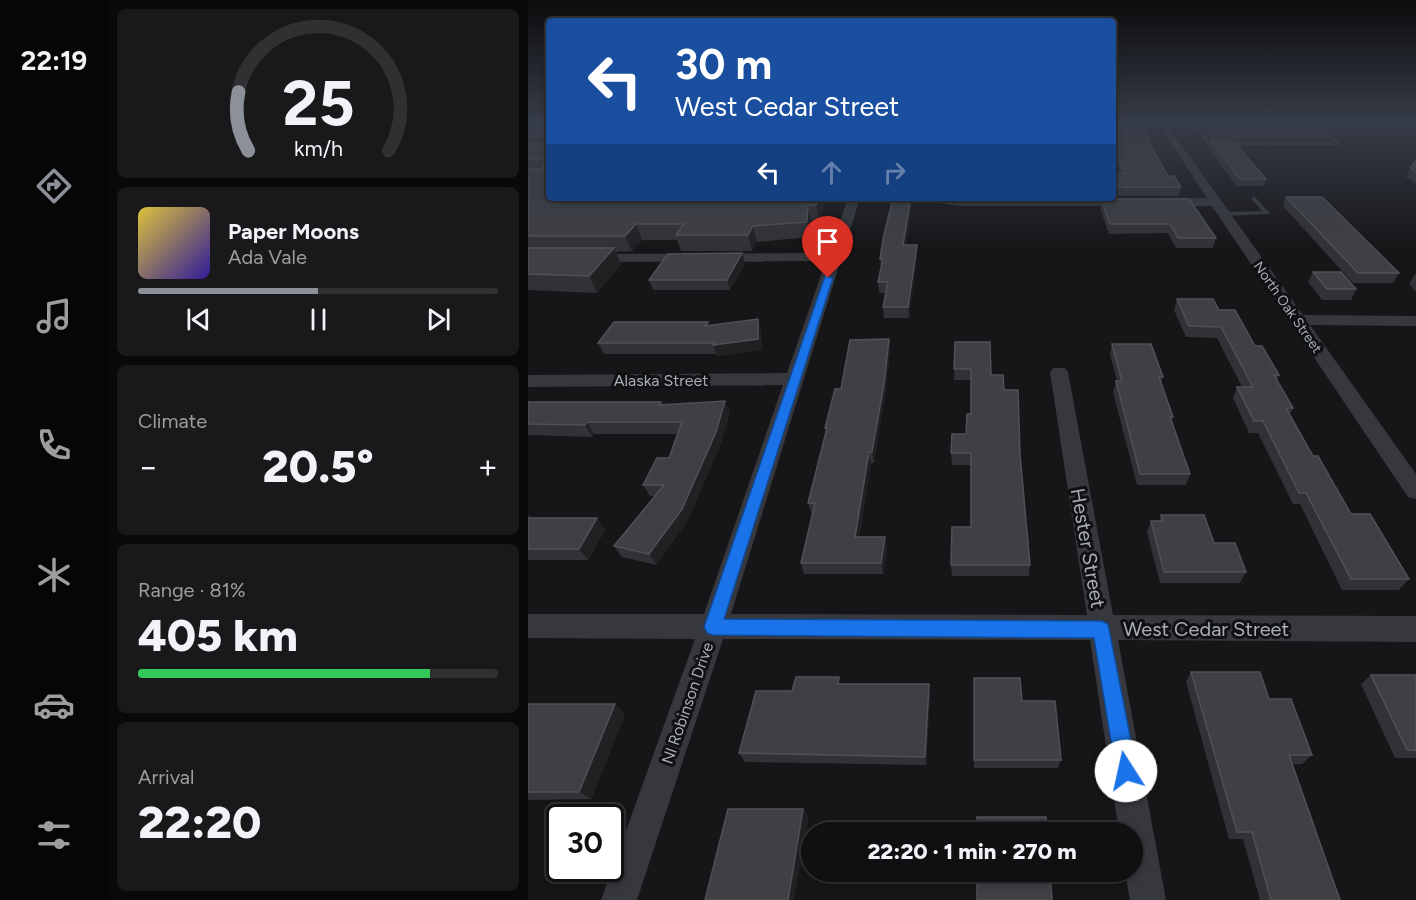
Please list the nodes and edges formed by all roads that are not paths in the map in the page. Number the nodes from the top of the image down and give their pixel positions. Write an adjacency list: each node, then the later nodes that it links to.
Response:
1 (1190, 164): 7 (street, North Oak Street)
2 (1254, 198): 7 (lane)
3 (853, 201): 8 (street, Nl Robinson Drive)
4 (952, 201): 5 (street)
5 (996, 201)
6 (1088, 201): 7 (street)
7 (1220, 208): 10 (street, North Oak Street)
8 (835, 257): 9 (street); 13 (street, Nl Robinson Drive)
9 (575, 258)
10 (1298, 320): 11 (street); 15 (street, North Oak Street)
11 (1416, 321)
12 (1059, 372): 19 (street, Hester Street)
13 (795, 379): 14 (street, Alaska Street); 17 (street, Nl Robinson Drive)
14 (528, 381)
15 (1416, 491)
16 (528, 626): 17 (street, West Cedar Street)
17 (713, 627): 19 (street, West Cedar Street); 20 (street, Nl Robinson Drive)
18 (1416, 629): 19 (street, West Cedar Street)
19 (1102, 630): 21 (street, Hester Street)
20 (619, 900)
21 (1148, 900)

